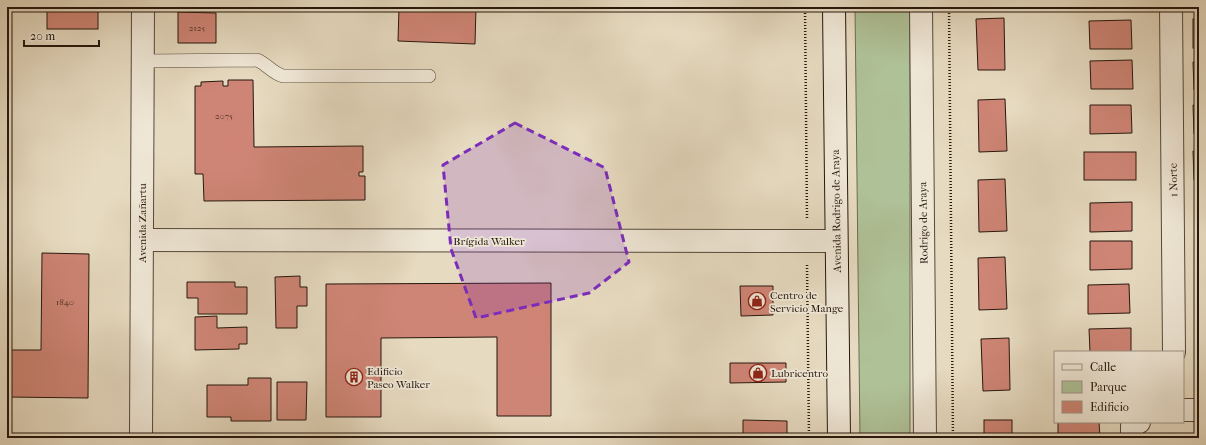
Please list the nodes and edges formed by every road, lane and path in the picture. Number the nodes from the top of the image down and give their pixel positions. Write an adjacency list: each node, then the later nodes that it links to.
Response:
1 (143, 7): 6 (street, Avenida Zañartu)
2 (834, 7): 9 (street, Avenida Rodrigo de Araya)
3 (920, 7): 16 (street, Rodrigo de Araya)
4 (949, 7): 17 (path)
5 (1171, 7): 10 (street, 1 Norte)
6 (143, 61): 7 (lane); 8 (street, Avenida Zañartu)
7 (429, 76)
8 (142, 240): 9 (street, Brígida Walker); 14 (street, Avenida Zañartu)
9 (836, 241): 15 (street, Avenida Rodrigo de Araya)
10 (1174, 351)
11 (1184, 410): 12 (street)
12 (1199, 410)
13 (1137, 423): 18 (street)
14 (141, 438)
15 (839, 438)
16 (925, 438)
17 (953, 438)
18 (1132, 438)

